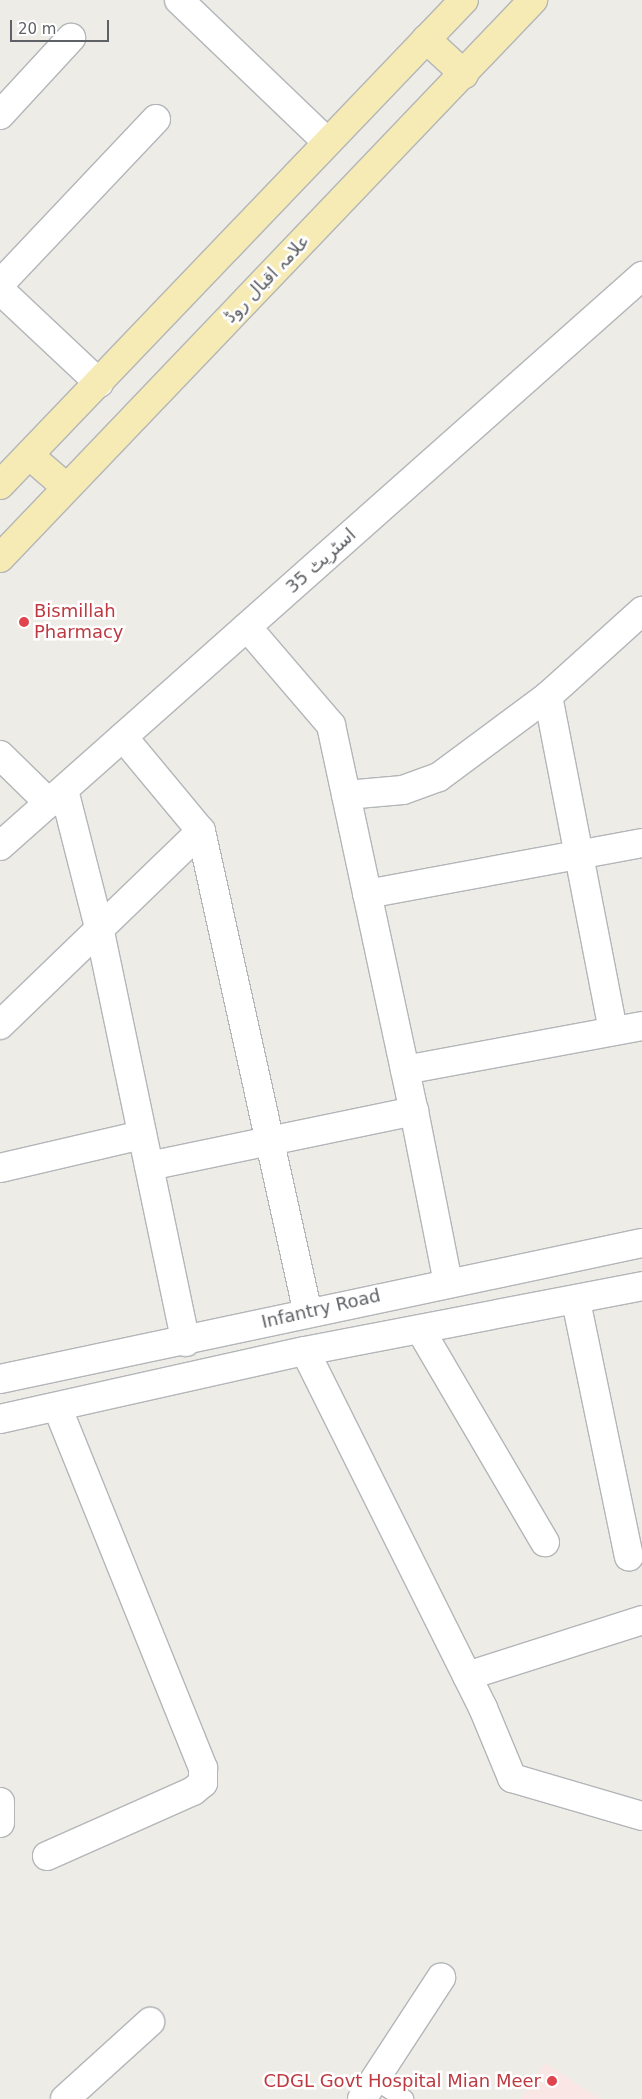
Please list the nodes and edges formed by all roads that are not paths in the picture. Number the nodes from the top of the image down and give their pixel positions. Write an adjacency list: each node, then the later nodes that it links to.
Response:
1 (179, 0): 9 (street)
2 (464, 0): 5 (main road)
3 (533, 0): 6 (main road, علامہ اقبال روڈ)
4 (71, 38): 7 (street)
5 (426, 39): 6 (main road); 9 (main road)
6 (464, 74): 16 (main road, علامہ اقبال روڈ)
7 (0, 114)
8 (156, 119): 11 (street)
9 (328, 142): 13 (main road)
10 (642, 276): 19 (street, اسٹریٹ 35)
11 (0, 284)
12 (0, 290): 13 (street)
13 (99, 383): 14 (main road)
14 (30, 455): 15 (main road); 16 (main road)
15 (0, 485)
16 (67, 488): 17 (main road, علامہ اقبال روڈ)
17 (0, 558)
18 (642, 611): 20 (street)
19 (247, 627): 21 (street, اسٹریٹ 35); 23 (street)
20 (548, 696): 23 (street); 28 (street)
21 (123, 737): 24 (street, اسٹریٹ 35); 25 (street)
22 (0, 755): 24 (street)
23 (346, 795): 29 (street)
24 (56, 797): 27 (street, اسٹریٹ 35); 30 (street)
25 (201, 831): 30 (street); 37 (street)
26 (642, 842): 28 (street)
27 (0, 846)
28 (580, 854): 29 (street); 33 (street)
29 (367, 894): 34 (street)
30 (99, 927): 31 (street); 36 (street)
31 (0, 1025)
32 (642, 1026): 33 (street)
33 (613, 1031): 34 (street)
34 (405, 1070): 35 (street)
35 (414, 1110): 37 (street); 41 (street)
36 (142, 1135): 38 (street); 39 (street)
37 (267, 1140): 38 (street); 44 (street)
38 (149, 1166): 46 (street)
39 (0, 1168)
40 (642, 1243): 41 (street, Infantry Road)
41 (448, 1282): 44 (street, Infantry Road)
42 (642, 1286): 43 (street, Infantry Road)
43 (576, 1301): 45 (street, Infantry Road); 52 (street)
44 (307, 1311): 46 (street, Infantry Road)
45 (421, 1331): 47 (street, Infantry Road); 51 (street)
46 (186, 1342): 48 (street, Infantry Road)
47 (305, 1351): 49 (street, Infantry Road); 54 (street)
48 (0, 1379)
49 (57, 1407): 50 (street, Infantry Road); 58 (street)
50 (0, 1419)
51 (545, 1542)
52 (629, 1557)
53 (642, 1620): 54 (street)
54 (467, 1676): 56 (street)
55 (0, 1802): 57 (street)
56 (642, 1816)
57 (0, 1823)
58 (47, 1856)
59 (441, 1978): 61 (street)
60 (150, 2022): 62 (street)
61 (368, 2089): 63 (lane)
62 (65, 2099)
63 (404, 2099)

